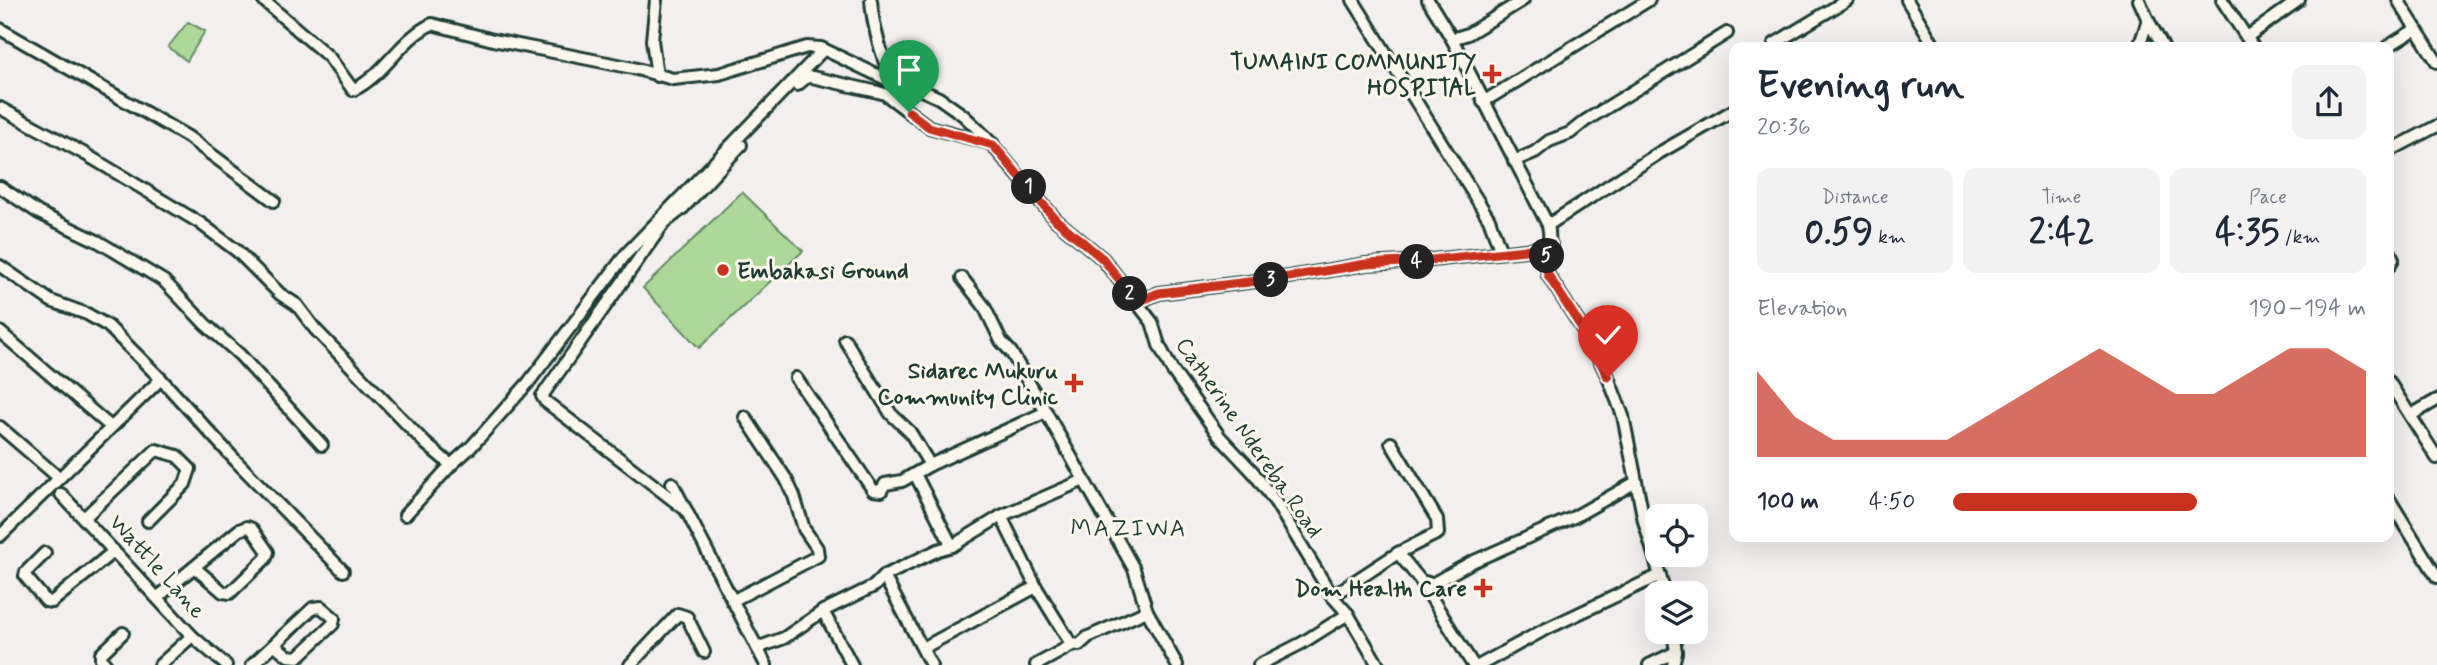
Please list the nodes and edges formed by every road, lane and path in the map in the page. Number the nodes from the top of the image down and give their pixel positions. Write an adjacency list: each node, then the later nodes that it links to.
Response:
1 (263, 0): 27 (street)
2 (656, 0): 27 (street)
3 (872, 0): 28 (street)
4 (1353, 0): 40 (street)
5 (1428, 0): 18 (street)
6 (1523, 0): 18 (street)
7 (1649, 0): 29 (street)
8 (1847, 0): 19 (street)
9 (1907, 0): 20 (street)
10 (2139, 0): 14 (street)
11 (2222, 0): 23 (street)
12 (2299, 0): 23 (street)
13 (2398, 0): 16 (street)
14 (2148, 20): 21 (street); 22 (street)
15 (0, 29): 37 (street)
16 (2416, 29): 24 (street); 26 (street)
17 (1727, 33): 35 (street)
18 (1452, 40): 29 (street)
19 (1788, 42)
20 (1932, 42)
21 (2141, 42)
22 (2160, 42)
23 (2250, 42)
24 (2394, 43)
25 (823, 50): 27 (street); 28 (street, Catherine Ndereba Road); 58 (street)
26 (2437, 62)
27 (657, 76)
28 (892, 82): 33 (street, Catherine Ndereba Road)
29 (1483, 102): 35 (street)
30 (0, 108): 58 (street)
31 (1729, 113): 38 (street)
32 (2437, 126): 34 (street)
33 (993, 145): 43 (street, Catherine Ndereba Road); 67 (street)
34 (2394, 148)
35 (1514, 161): 38 (street)
36 (0, 187): 56 (street)
37 (274, 201)
38 (1548, 226): 39 (street)
39 (1551, 244): 40 (street); 63 (street)
40 (1502, 252): 43 (street)
41 (0, 266): 47 (street)
42 (962, 278): 50 (street)
43 (1137, 302): 87 (street, Catherine Ndereba Road)
44 (0, 332): 54 (street)
45 (845, 341): 59 (street)
46 (796, 378): 60 (street)
47 (161, 379): 54 (street); 80 (street)
48 (2394, 390): 51 (street)
49 (2437, 400): 51 (street)
50 (1046, 412): 59 (street); 62 (street)
51 (2411, 415): 57 (street)
52 (745, 417): 89 (street)
53 (0, 427): 61 (street)
54 (111, 427): 61 (street)
55 (1391, 443): 78 (street)
56 (322, 445)
57 (2437, 458)
58 (451, 465): 68 (street)
59 (930, 465): 60 (street)
60 (915, 474): 75 (street)
61 (58, 477): 73 (street)
62 (1083, 480): 69 (street); 91 (street)
63 (1636, 482): 81 (street); 84 (street)
64 (672, 483): 67 (street)
65 (61, 494): 70 (street, Wattle Lane)
66 (2394, 507): 83 (street)
67 (686, 510): 89 (street)
68 (405, 515)
69 (1002, 516): 75 (street); 86 (street)
70 (85, 517): 72 (street); 76 (street, Wattle Lane)
71 (0, 519): 73 (street)
72 (148, 521)
73 (9, 527): 74 (street)
74 (0, 536)
75 (951, 546): 82 (street)
76 (114, 551): 77 (street); 88 (street, Wattle Lane)
77 (45, 553)
78 (1398, 553): 84 (street); 87 (street)
79 (194, 567): 79 (street); 88 (street)
80 (342, 570)
81 (1660, 575): 85 (street); 115 (street)
82 (884, 576): 90 (street); 99 (street)
83 (2437, 577)
84 (1421, 581): 114 (street)
85 (1662, 581)
86 (1037, 587): 95 (street); 99 (street)
87 (1332, 596): 92 (street, Catherine Ndereba Road)
88 (158, 597): 94 (street, Wattle Lane)
89 (732, 601): 98 (street)
90 (824, 611): 98 (street); 108 (street)
91 (1147, 611): 95 (street); 111 (street)
92 (1348, 614): 112 (street); 113 (street, Catherine Ndereba Road)
93 (123, 633): 102 (street)
94 (192, 636): 103 (street); 104 (street, Wattle Lane)
95 (1074, 644): 110 (street)
96 (1675, 644): 101 (street)
97 (275, 645): 97 (street); 105 (street)
98 (757, 648): 107 (street)
99 (923, 648): 109 (street)
100 (704, 652): 106 (street)
101 (1676, 652): 116 (street); 117 (street)
102 (106, 665)
103 (160, 665)
104 (226, 665)
105 (252, 665)
106 (630, 665)
107 (766, 665)
108 (852, 665)
109 (932, 665)
110 (1036, 665)
111 (1176, 665)
112 (1259, 665)
113 (1378, 665)
114 (1473, 665)
115 (1480, 665)
116 (1649, 665)
117 (1673, 665)

